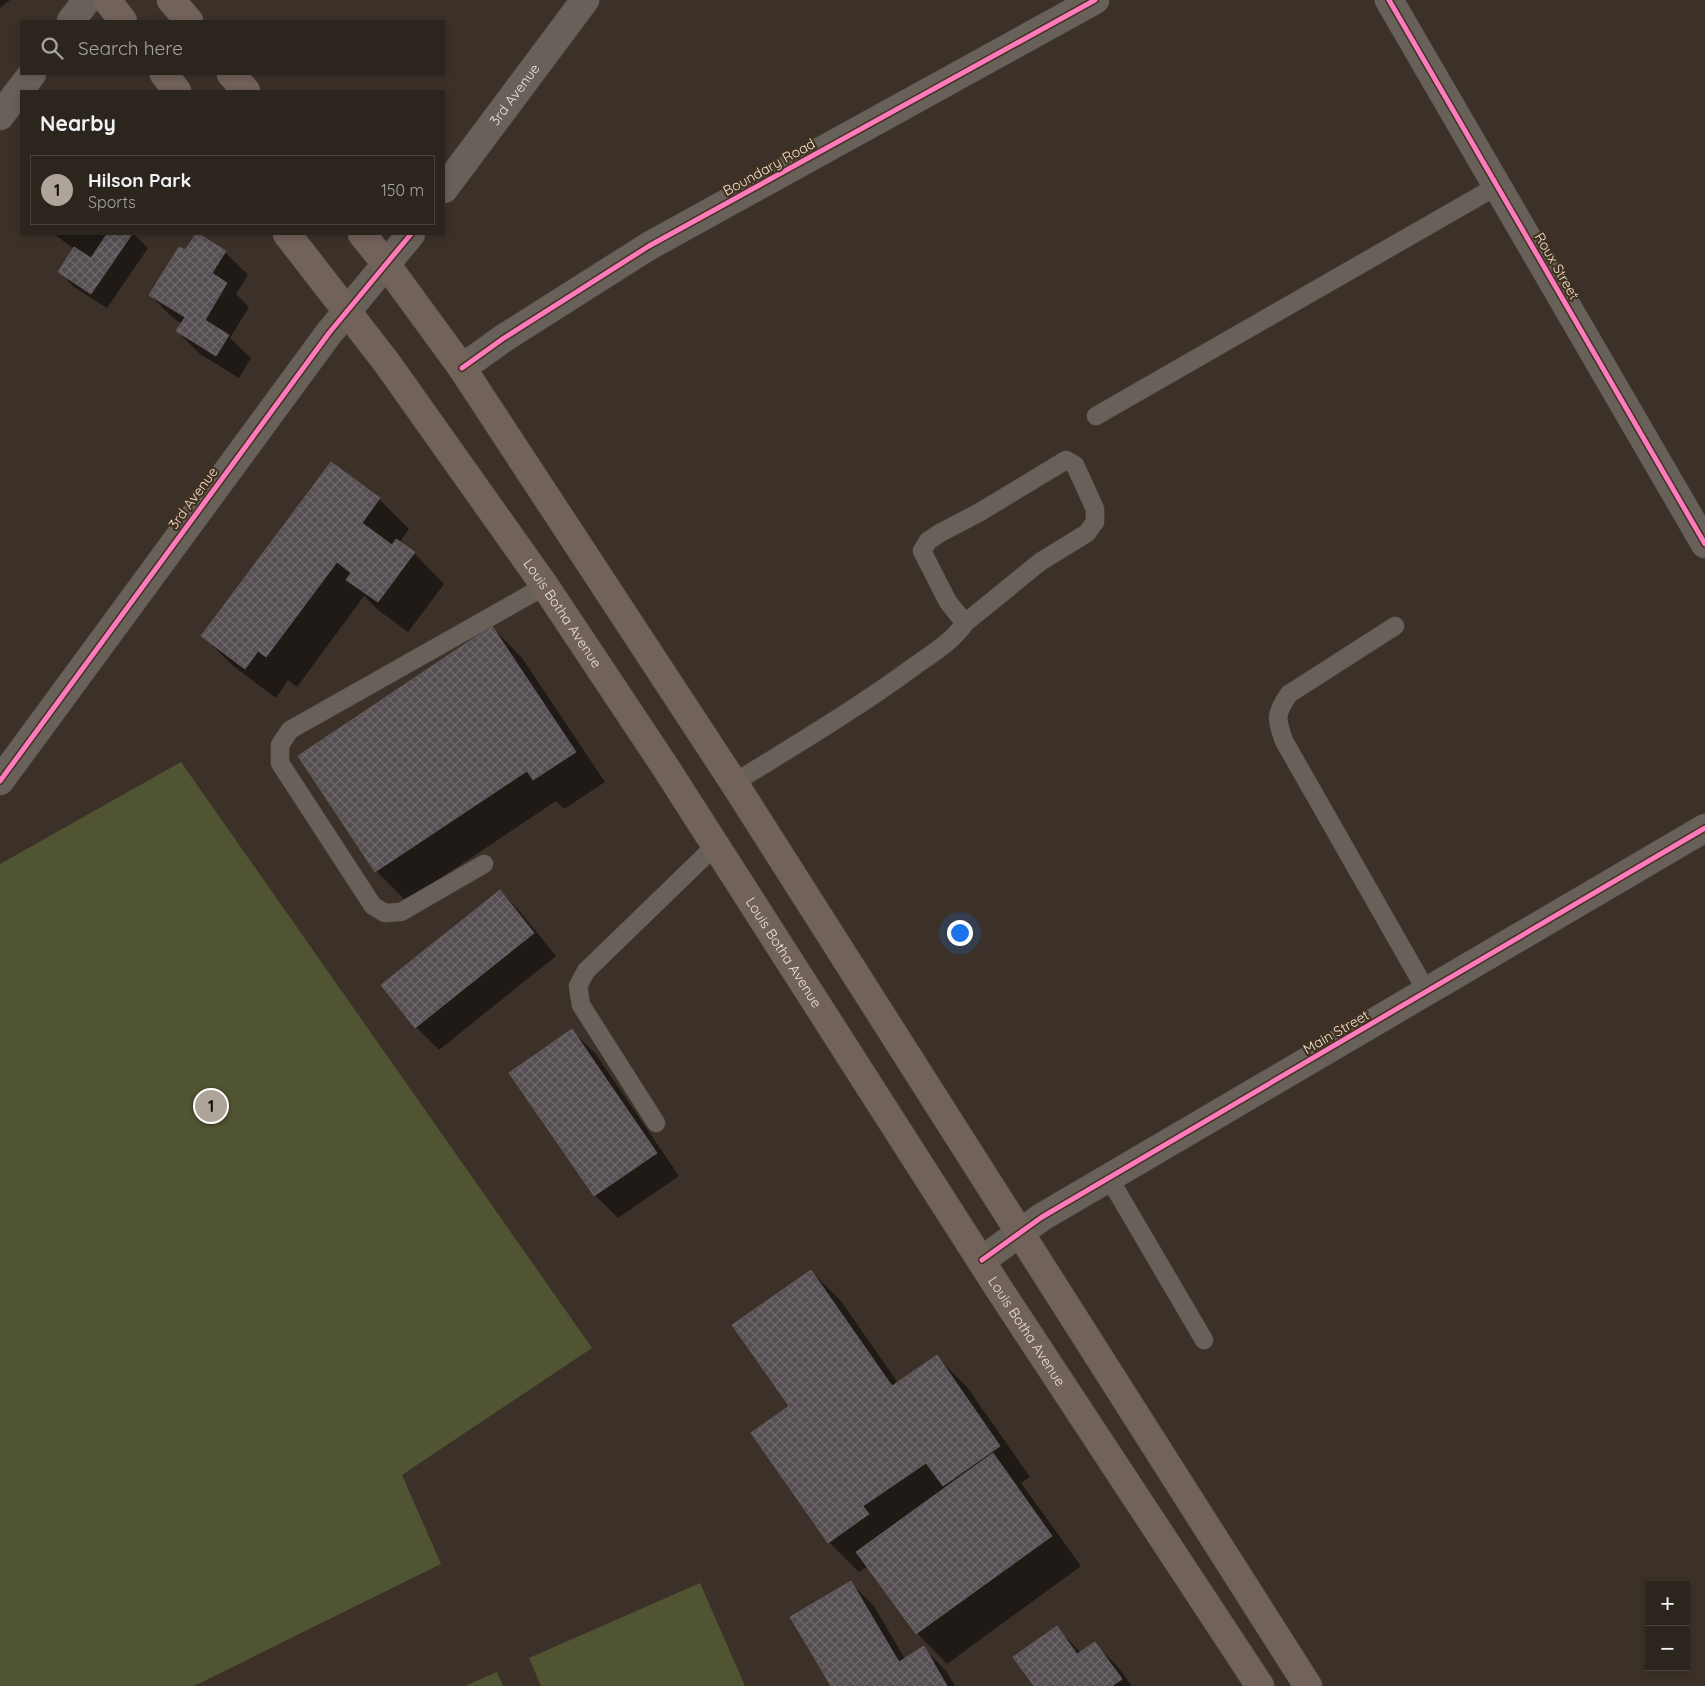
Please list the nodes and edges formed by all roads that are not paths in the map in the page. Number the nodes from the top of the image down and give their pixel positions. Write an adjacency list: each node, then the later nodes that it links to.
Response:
1 (87, 0): 7 (street)
2 (107, 0): 8 (main road)
3 (171, 0): 9 (main road)
4 (585, 0): 17 (street, 3rd Avenue)
5 (1389, 0): 16 (street, Roux Street)
6 (1086, 3): 23 (street, Boundary Road)
7 (72, 20)
8 (122, 20)
9 (188, 20)
10 (31, 75): 15 (street)
11 (165, 75): 13 (main road)
12 (233, 75): 14 (main road)
13 (176, 90)
14 (245, 90)
15 (0, 116)
16 (1497, 186): 24 (lane); 25 (street, Roux Street)
17 (445, 188)
18 (288, 235): 22 (main road, Louis Botha Avenue)
19 (363, 235): 21 (main road)
20 (410, 235): 21 (street, 3rd Avenue)
21 (386, 264): 22 (street, 3rd Avenue); 23 (main road)
22 (346, 311): 26 (main road, Louis Botha Avenue); 29 (street, 3rd Avenue)
23 (462, 368): 30 (main road)
24 (1096, 416)
25 (1705, 544)
26 (545, 586): 32 (main road, Louis Botha Avenue); 33 (lane)
27 (965, 623): 27 (lane); 30 (lane)
28 (1395, 626): 34 (lane)
29 (0, 781)
30 (734, 783): 37 (main road)
31 (1705, 828): 34 (street, Main Street)
32 (715, 846): 35 (lane); 38 (main road, Louis Botha Avenue)
33 (484, 864)
34 (1428, 992): 36 (street, Main Street)
35 (656, 1123)
36 (1109, 1178): 37 (street, Main Street); 39 (lane)
37 (1020, 1233): 38 (street, Main Street); 41 (main road)
38 (982, 1260): 40 (main road, Louis Botha Avenue)
39 (1204, 1340)
40 (1260, 1686)
41 (1308, 1686)

